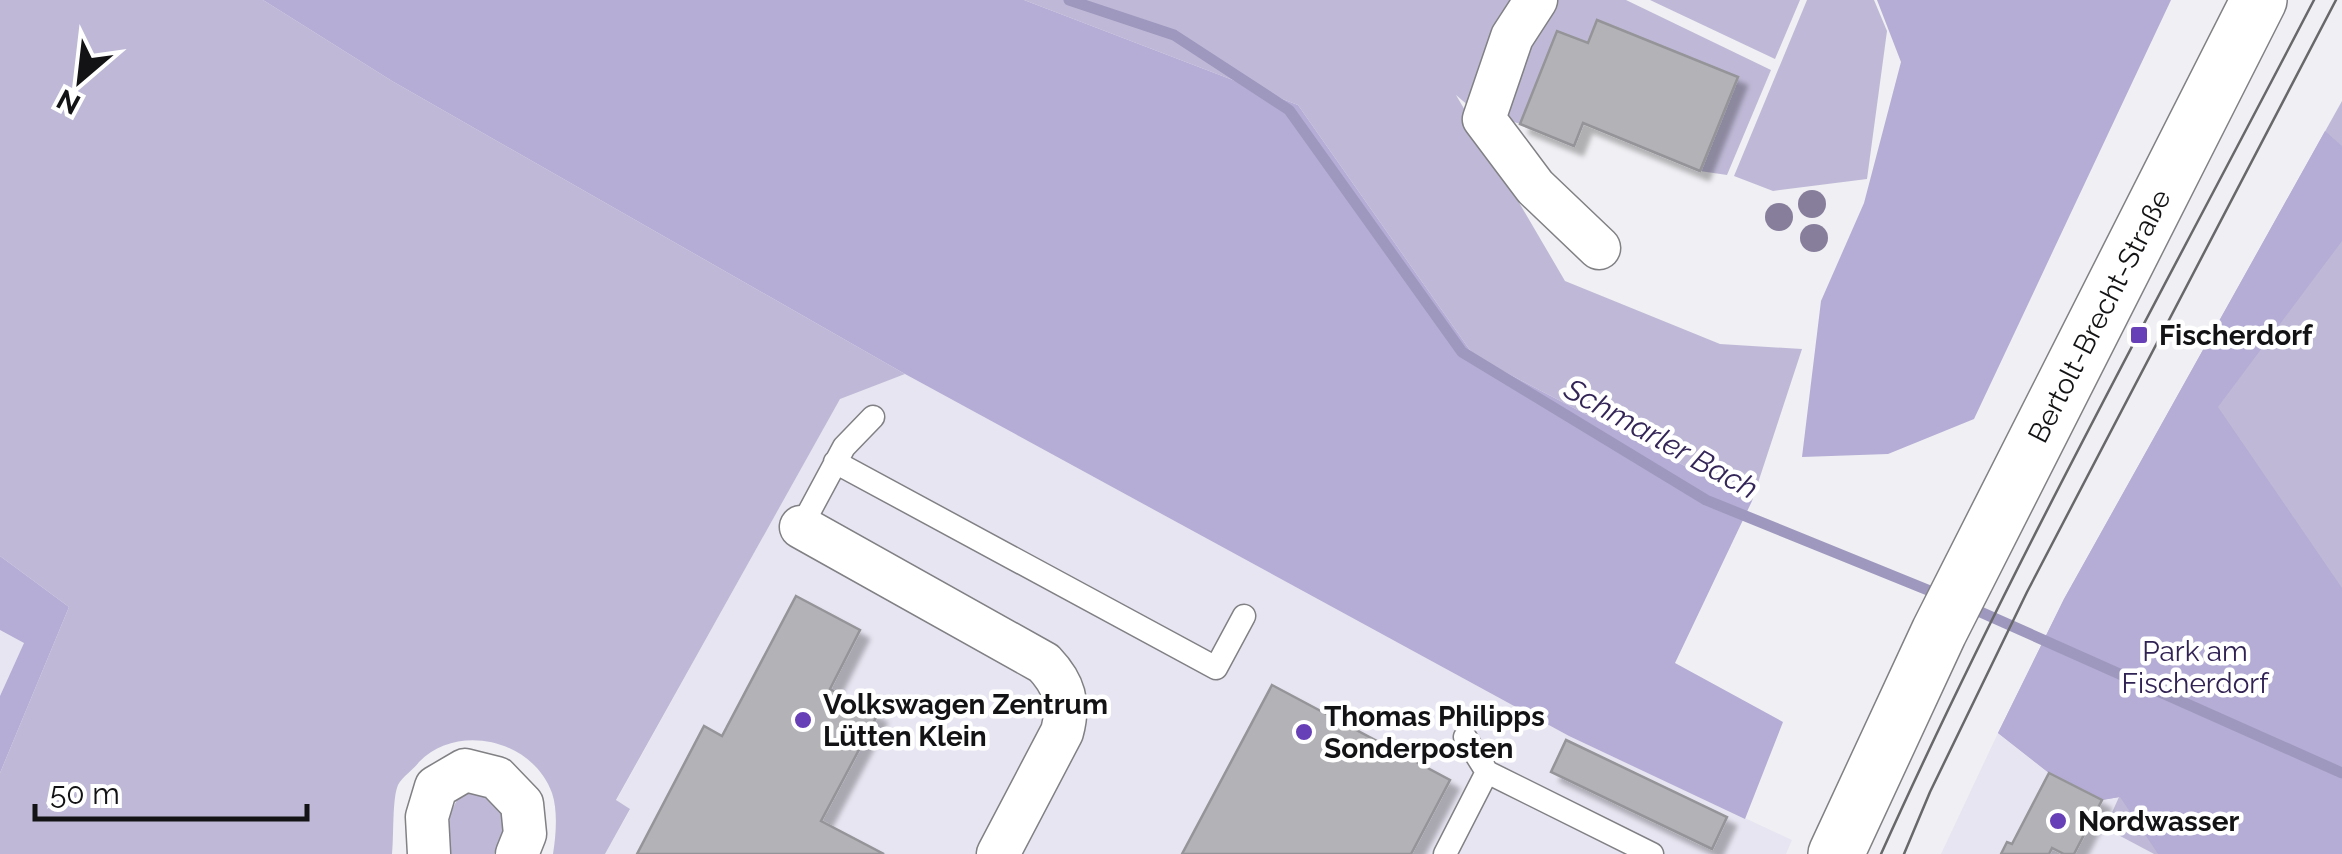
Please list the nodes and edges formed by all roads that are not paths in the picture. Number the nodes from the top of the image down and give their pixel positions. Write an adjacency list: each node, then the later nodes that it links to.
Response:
1 (1536, 0): 3 (street)
2 (2259, 0): 15 (main road, Bertolt-Brecht-Straße)
3 (1599, 248)
4 (873, 417): 5 (lane)
5 (836, 462): 6 (lane); 7 (lane)
6 (801, 528): 12 (street)
7 (1244, 616)
8 (1465, 737): 9 (lane)
9 (1487, 772): 13 (lane); 14 (lane)
10 (429, 854): 11 (street)
11 (517, 854)
12 (998, 854)
13 (1445, 854)
14 (1652, 854)
15 (1836, 854)

